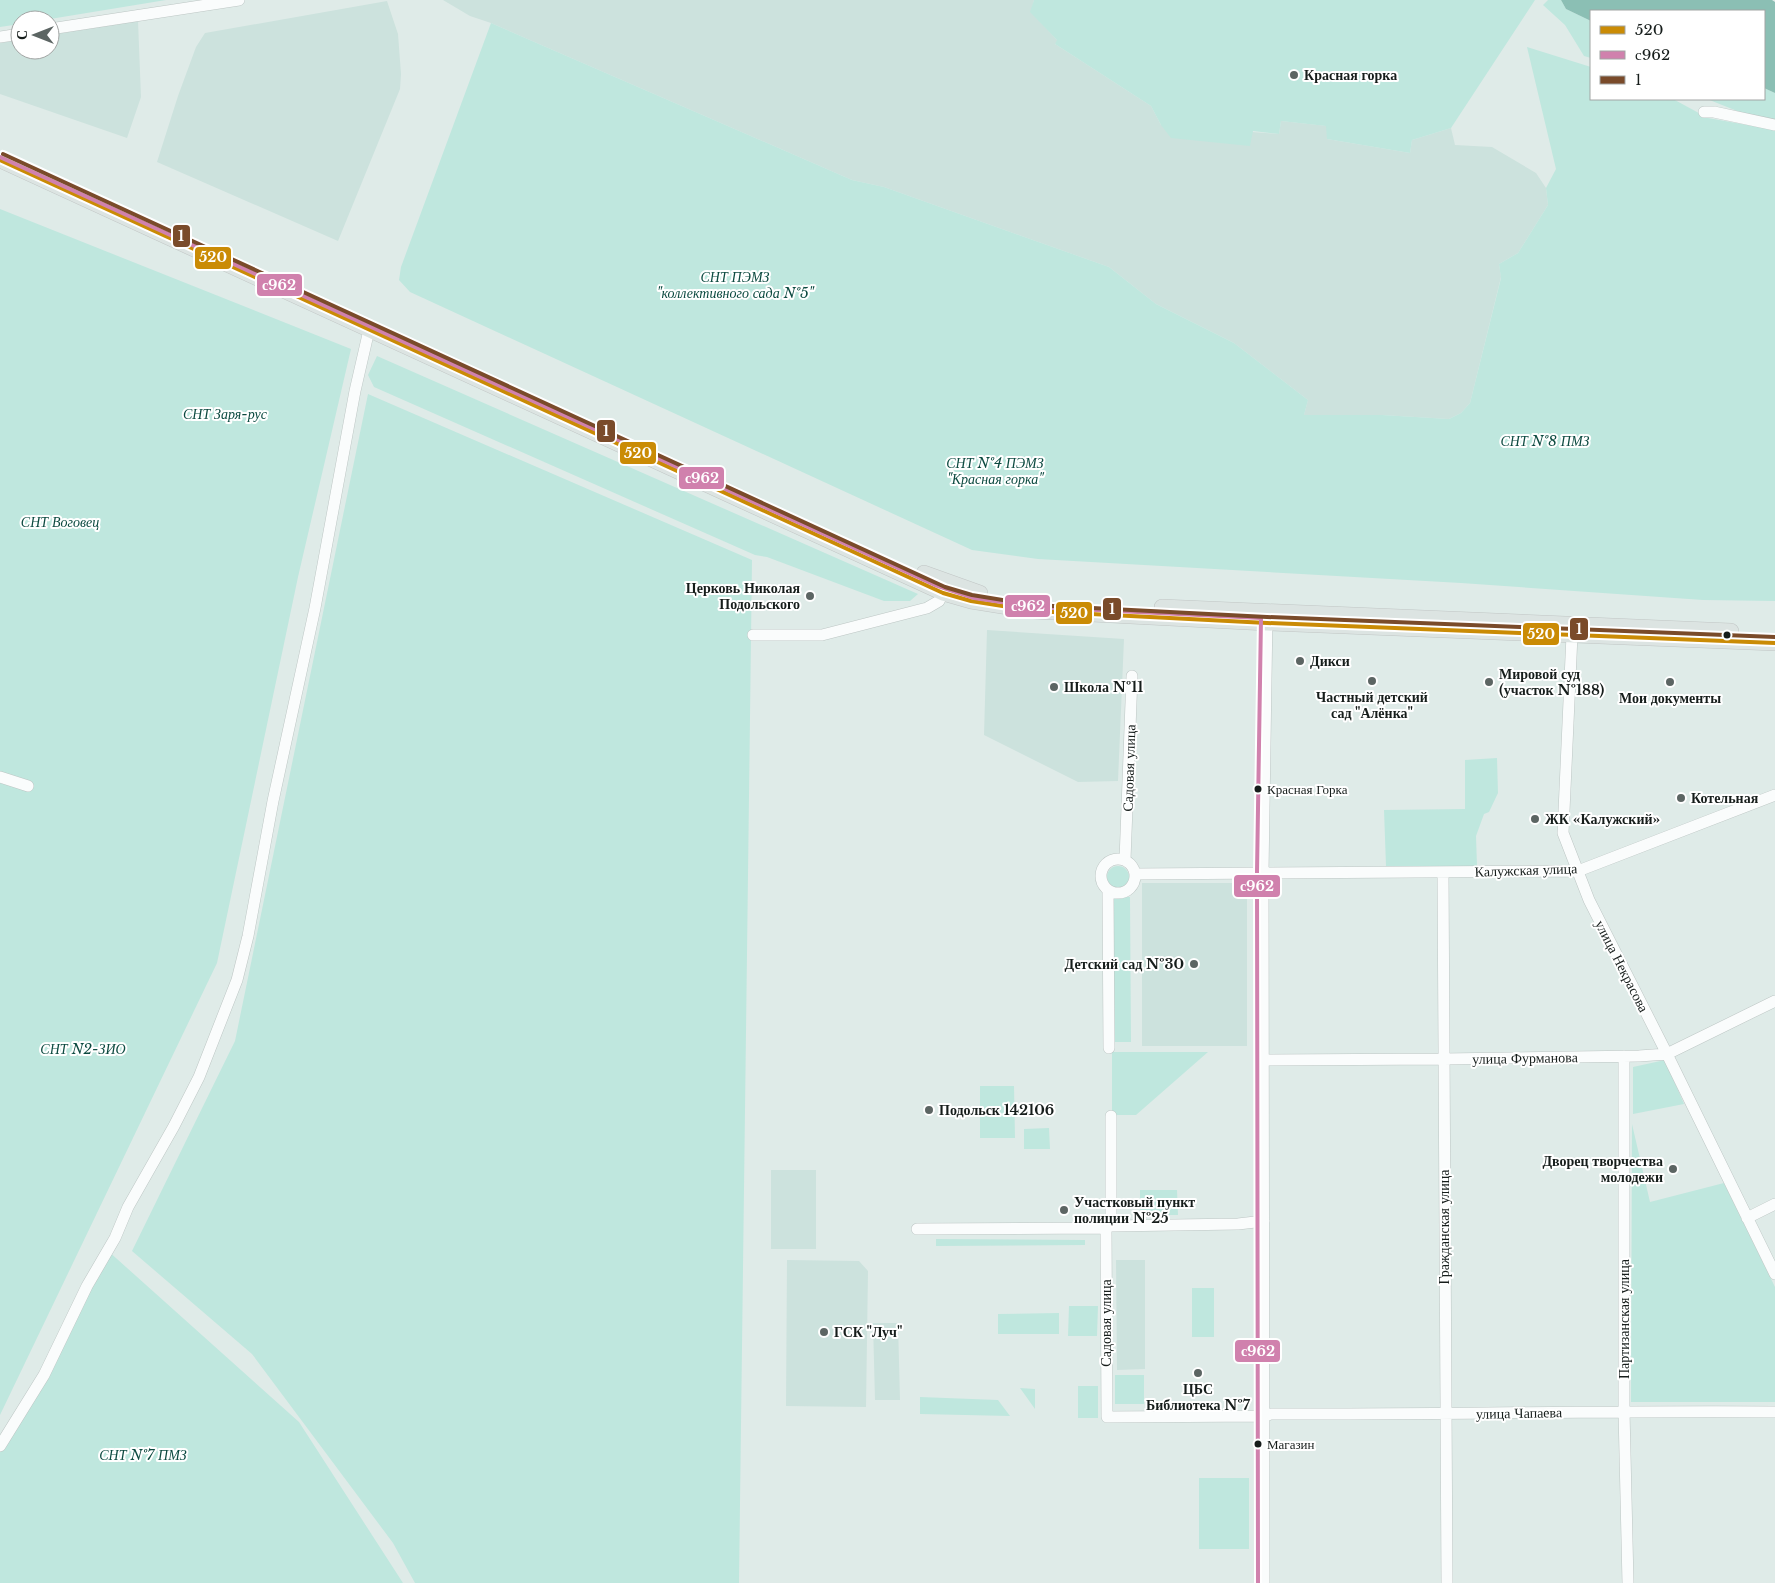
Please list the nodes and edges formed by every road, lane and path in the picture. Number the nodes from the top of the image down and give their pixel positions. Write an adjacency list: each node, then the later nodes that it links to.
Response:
1 (239, 0): 2 (street)
2 (60, 27)
3 (1704, 112): 4 (street)
4 (1775, 125)
5 (0, 150): 7 (main road)
6 (0, 160): 7 (main road)
7 (363, 323): 8 (main road); 9 (main road); 42 (street)
8 (943, 593): 9 (main road); 12 (street)
9 (1267, 617): 10 (main road); 11 (main road); 20 (street)
10 (1775, 632)
11 (1572, 634): 13 (main road); 19 (street, улица Некрасова)
12 (753, 635)
13 (1775, 642)
14 (1132, 676): 18 (street, Садовая улица)
15 (0, 777): 16 (street)
16 (28, 786)
17 (1775, 795): 19 (street, Калужская улица)
18 (1125, 860): 22 (street); 23 (street)
19 (1578, 871): 21 (street, Калужская улица); 26 (street, улица Некрасова)
20 (1263, 872): 21 (street, Калужская улица); 22 (street, Калужская улица); 29 (street)
21 (1443, 872): 28 (street, Гражданская улица)
22 (1136, 874): 23 (street)
23 (1108, 891): 25 (street)
24 (1775, 1001): 26 (street, улица Фурманова)
25 (1109, 1048)
26 (1667, 1054): 27 (street, улица Фурманова); 32 (street, улица Некрасова)
27 (1624, 1056): 28 (street, улица Фурманова); 37 (street, Партизанская улица)
28 (1444, 1059): 29 (street, улица Фурманова); 39 (street, Гражданская улица)
29 (1263, 1060): 33 (street)
30 (1111, 1116): 34 (street, Садовая улица)
31 (1775, 1204): 32 (street)
32 (1747, 1218): 36 (street, улица Некрасова)
33 (1264, 1221): 34 (street); 40 (street)
34 (1109, 1227): 35 (street); 41 (street, Садовая улица)
35 (917, 1229)
36 (1775, 1274)
37 (1624, 1411): 38 (street, улица Чапаева); 39 (street, улица Чапаева); 45 (street, Партизанская улица)
38 (1775, 1412)
39 (1446, 1414): 40 (street, улица Чапаева); 44 (street, Гражданская улица)
40 (1264, 1416): 41 (street, улица Чапаева); 43 (street)
41 (1107, 1417)
42 (0, 1446)
43 (1264, 1583)
44 (1447, 1583)
45 (1628, 1583)

